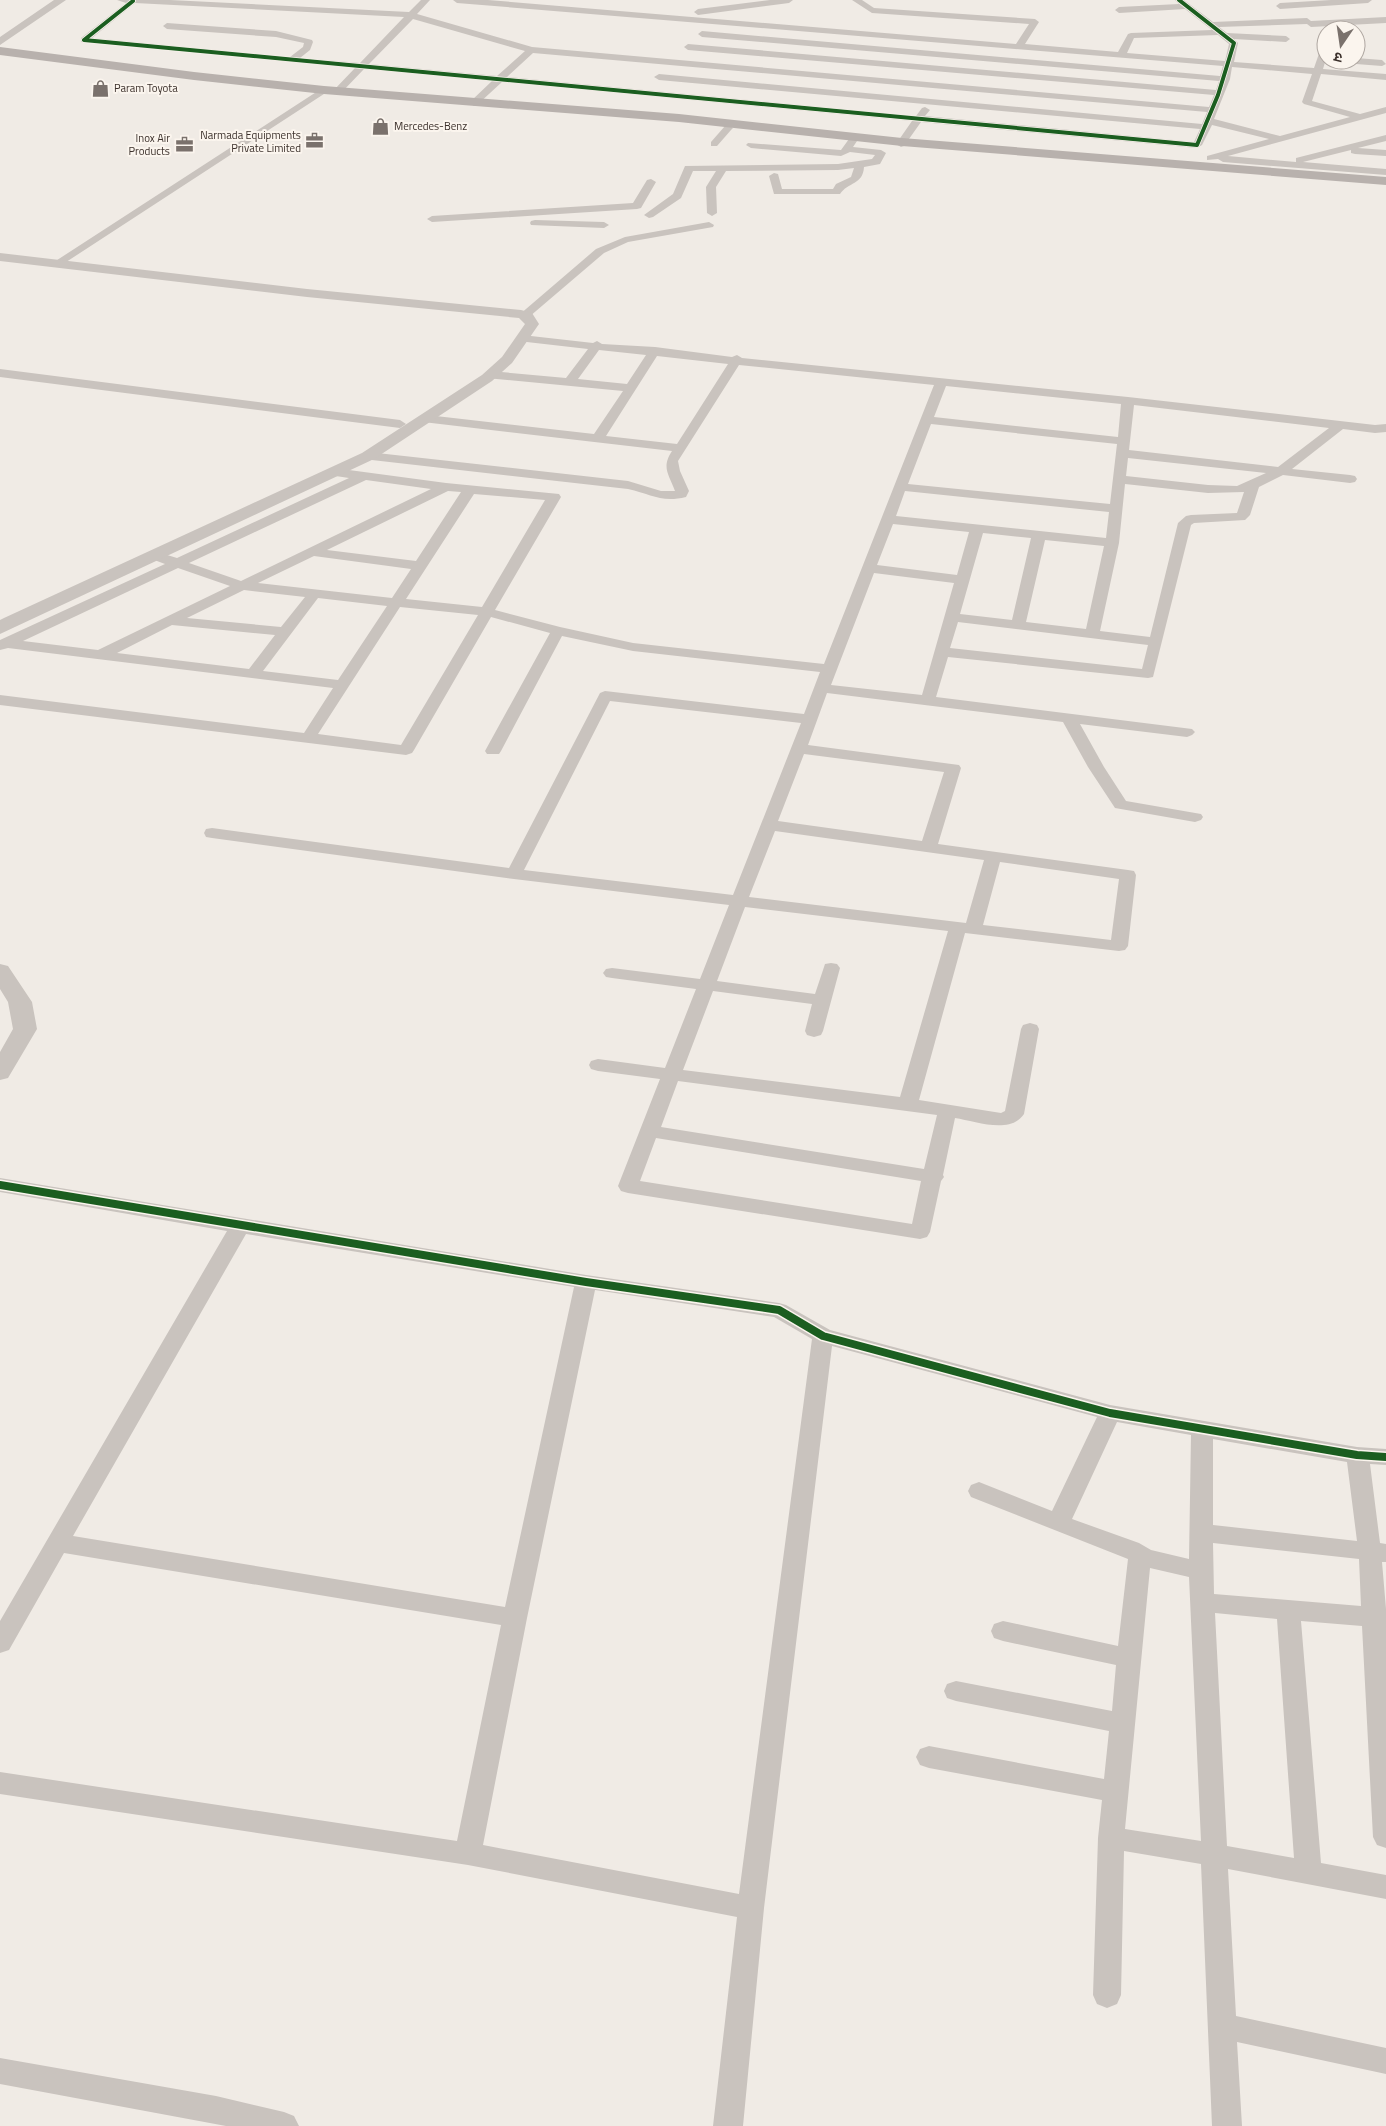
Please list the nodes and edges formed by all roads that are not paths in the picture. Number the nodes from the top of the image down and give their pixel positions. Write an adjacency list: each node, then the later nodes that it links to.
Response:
1 (52, 0): 34 (street)
2 (62, 0): 36 (street)
3 (115, 0): 10 (street)
4 (426, 0): 20 (street)
5 (457, 0): 18 (street)
6 (785, 0): 15 (street); 23 (street)
7 (856, 0): 17 (street)
8 (1271, 0): 14 (street)
9 (1368, 0): 14 (street)
10 (133, 1): 12 (street); 38 (street)
11 (1183, 3): 16 (street); 27 (street)
12 (198, 4): 20 (street); 30 (street)
13 (622, 4): 18 (street)
14 (1280, 6): 26 (street)
15 (727, 8): 21 (street); 25 (street)
16 (1119, 10)
17 (880, 11): 19 (street); 22 (street)
18 (605, 12): 21 (street)
19 (951, 12): 37 (street); 39 (street)
20 (410, 15): 41 (street); 50 (street)
21 (658, 17): 25 (street)
22 (874, 18)
23 (766, 19): 25 (street); 31 (street)
24 (1386, 20): 26 (street)
25 (714, 21): 32 (street)
26 (1309, 22): 27 (street); 29 (street)
27 (1214, 25): 33 (street)
28 (867, 26): 31 (street)
29 (1316, 26)
30 (160, 31): 38 (street); 45 (street)
31 (860, 33): 37 (street)
32 (702, 34): 40 (street); 44 (street)
33 (1223, 34): 35 (street); 43 (street); 49 (street)
34 (0, 36)
35 (1286, 38)
36 (0, 42)
37 (971, 42): 39 (street); 44 (street)
38 (139, 46): 45 (street)
39 (1019, 46): 43 (street)
40 (688, 47): 48 (street); 51 (street)
41 (531, 50): 48 (street); 57 (street)
42 (0, 52): 59 (main road)
43 (1121, 55): 49 (street)
44 (962, 56): 51 (street); 56 (street)
45 (291, 60): 50 (street)
46 (1366, 60): 47 (street)
47 (1384, 60): 53 (street)
48 (672, 63): 54 (street); 58 (street)
49 (1228, 64): 52 (street); 56 (street)
50 (362, 67): 57 (street); 59 (street)
51 (953, 70): 58 (street); 60 (street)
52 (1317, 71): 53 (street); 66 (street)
53 (1370, 76): 55 (street)
54 (659, 77): 61 (street); 63 (street)
55 (1386, 77)
56 (1225, 79): 60 (street)
57 (499, 80): 62 (street); 63 (street)
58 (944, 86): 61 (street); 64 (street)
59 (328, 91): 62 (main road); 70 (main road); 104 (street)
60 (1219, 93): 64 (street)
61 (932, 102): 67 (street); 69 (street)
62 (474, 103): 63 (main road)
63 (634, 103): 67 (street); 74 (main road)
64 (1214, 110): 69 (street)
65 (1386, 110): 66 (street)
66 (1360, 118): 68 (street)
67 (919, 119): 74 (street); 78 (street)
68 (1342, 123): 72 (street); 73 (street)
69 (1208, 124): 73 (street); 78 (street)
70 (728, 128): 71 (main road); 75 (street)
71 (757, 130): 76 (main road); 85 (street)
72 (1386, 138): 80 (street)
73 (1280, 139): 79 (street)
74 (902, 143): 76 (main road); 86 (main road)
75 (714, 144)
76 (849, 144): 77 (street); 83 (street)
77 (751, 145)
78 (1206, 146): 79 (street)
79 (1240, 150): 82 (street)
80 (1340, 150): 81 (street); 82 (street)
81 (1386, 153)
82 (1284, 164): 86 (street); 87 (street)
83 (859, 165): 88 (street); 92 (street)
84 (722, 168): 85 (street); 95 (street); 96 (street)
85 (738, 168): 88 (street)
86 (1250, 171): 91 (main road)
87 (1386, 172)
88 (803, 175): 92 (street)
89 (774, 176): 92 (street)
90 (651, 182): 93 (street)
91 (1386, 182)
92 (808, 192)
93 (637, 206): 94 (street); 96 (street)
94 (610, 208): 97 (street); 98 (street)
95 (712, 212)
96 (649, 215): 101 (street)
97 (432, 218)
98 (604, 225): 100 (street); 102 (street)
99 (709, 225): 101 (street)
100 (471, 226)
101 (682, 229): 102 (street)
102 (625, 240): 105 (street)
103 (0, 257): 104 (street)
104 (56, 264): 105 (street)
105 (526, 316): 106 (street); 118 (street)
106 (522, 339): 107 (street); 111 (street)
107 (597, 345): 108 (street); 112 (street)
108 (655, 351): 109 (street); 114 (street)
109 (736, 359): 113 (street); 123 (street)
110 (0, 373): 118 (street)
111 (490, 376): 112 (street); 116 (street)
112 (570, 382): 114 (street)
113 (941, 382): 115 (street); 117 (street)
114 (631, 388): 121 (street)
115 (1128, 400): 119 (street); 122 (street)
116 (427, 419): 121 (street); 124 (street)
117 (926, 420): 122 (street); 132 (street)
118 (400, 424): 149 (street)
119 (1342, 424): 120 (street); 125 (street)
120 (1386, 428)
121 (598, 438): 123 (street)
122 (1123, 447): 125 (street); 128 (street)
123 (680, 448): 124 (street)
124 (368, 456): 126 (street)
125 (1281, 471): 129 (street); 130 (street)
126 (334, 472): 127 (street); 140 (street)
127 (364, 476): 131 (street); 141 (street)
128 (1119, 479): 130 (street); 134 (street)
129 (1350, 479)
130 (1253, 485): 157 (street)
131 (446, 487): 133 (street); 139 (street)
132 (900, 487): 134 (street); 135 (street)
133 (470, 489): 142 (street); 148 (street)
134 (1116, 509): 138 (street)
135 (888, 519): 136 (street); 143 (street)
136 (977, 529): 137 (street); 144 (street)
137 (1039, 535): 138 (street); 152 (street)
138 (1112, 543): 155 (street)
139 (312, 552): 142 (street); 145 (street)
140 (154, 555): 141 (street); 156 (street)
141 (177, 564): 145 (street); 156 (street)
142 (420, 566): 147 (street)
143 (869, 568): 144 (street); 160 (street)
144 (962, 580): 150 (street)
145 (242, 586): 146 (street); 151 (street)
146 (315, 593): 147 (street); 154 (street)
147 (396, 603): 148 (street); 162 (street)
148 (487, 612): 153 (street); 169 (street)
149 (0, 616)
150 (952, 617): 152 (street); 158 (street)
151 (172, 621): 154 (street); 159 (street)
152 (1018, 625): 155 (street)
153 (558, 631): 160 (street); 171 (street)
154 (285, 632): 161 (street)
155 (1092, 634): 157 (street)
156 (1, 639): 159 (street)
157 (1155, 642): 158 (street)
158 (942, 652): 165 (street)
159 (100, 655): 161 (street)
160 (830, 669): 163 (street)
161 (253, 674): 162 (street)
162 (343, 685): 169 (street)
163 (822, 688): 165 (street); 167 (street)
164 (0, 700): 169 (street)
165 (928, 700): 166 (street)
166 (1069, 718): 168 (street); 172 (street)
167 (810, 719): 170 (street); 177 (street)
168 (1187, 732)
169 (308, 738)
170 (798, 748): 173 (street); 175 (street)
171 (493, 751)
172 (1195, 817)
173 (769, 825): 175 (street); 178 (street)
174 (212, 833): 177 (street)
175 (929, 847): 176 (street)
176 (993, 856): 179 (street); 179 (street)
177 (514, 874): 178 (street)
178 (739, 900): 179 (street); 183 (street)
179 (966, 927): 190 (street)
180 (831, 968): 184 (street)
181 (0, 971): 188 (street)
182 (612, 973): 183 (street)
183 (706, 984): 184 (street); 189 (street)
184 (822, 1000): 186 (street)
185 (1030, 1029): 191 (street)
186 (814, 1031)
187 (598, 1065): 189 (street)
188 (0, 1073)
189 (671, 1074): 190 (street); 192 (street)
190 (908, 1104): 191 (street)
191 (947, 1111): 193 (street)
192 (649, 1131): 193 (street); 193 (street)
193 (934, 1177)
194 (0, 1185): 195 (street)
195 (240, 1226): 196 (street); 205 (street)
196 (586, 1282): 197 (street); 211 (street)
197 (822, 1336): 198 (street); 227 (street)
198 (1110, 1412): 199 (street); 203 (street)
199 (1202, 1429): 200 (street); 204 (street)
200 (1357, 1455): 201 (street); 206 (street)
201 (1386, 1457)
202 (979, 1491): 203 (street)
203 (1058, 1523): 207 (street)
204 (1201, 1533): 206 (street); 208 (street)
205 (58, 1543): 211 (street); 214 (street)
206 (1378, 1553): 212 (street)
207 (1140, 1555): 208 (street); 215 (street)
208 (1201, 1571): 209 (street)
209 (1203, 1603): 210 (street); 224 (street)
210 (1288, 1610): 212 (street); 225 (street)
211 (515, 1618): 223 (street)
212 (1380, 1618): 221 (street)
213 (1003, 1632): 215 (street)
214 (0, 1643)
215 (1129, 1658): 217 (street)
216 (956, 1691): 217 (street)
217 (1122, 1722): 220 (street)
218 (929, 1757): 220 (street)
219 (0, 1783): 223 (street)
220 (1115, 1792): 222 (street)
221 (1386, 1837)
222 (1110, 1838): 224 (street); 228 (street)
223 (468, 1854): 227 (street)
224 (1215, 1854): 225 (street); 229 (street)
225 (1308, 1872): 226 (street)
226 (1386, 1887)
227 (751, 1908): 234 (street)
228 (1107, 1995)
229 (1223, 2026): 230 (street); 235 (street)
230 (1386, 2061)
231 (0, 2071): 232 (street)
232 (212, 2118): 233 (street)
233 (284, 2126)
234 (728, 2126)
235 (1227, 2126)

